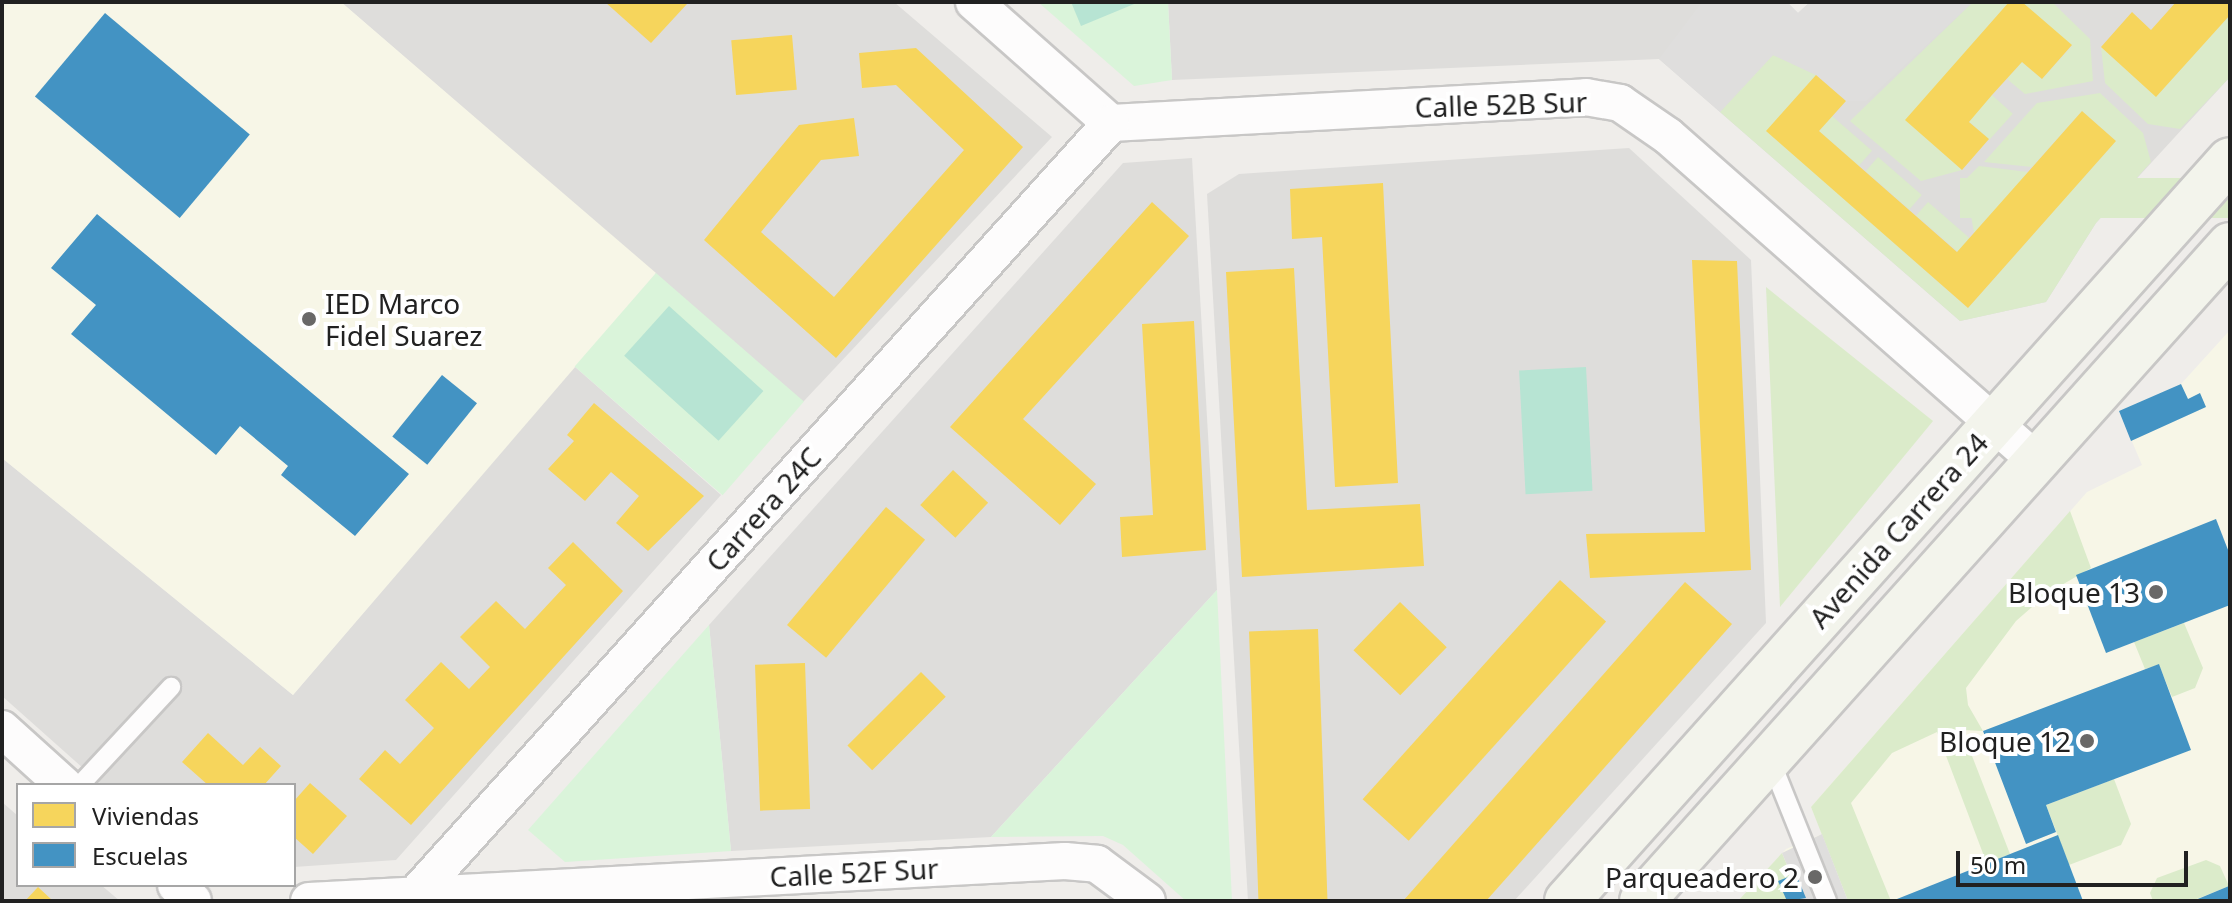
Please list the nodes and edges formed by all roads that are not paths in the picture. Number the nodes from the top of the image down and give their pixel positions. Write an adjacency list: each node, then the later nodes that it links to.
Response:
1 (974, 2): 2 (street)
2 (1111, 123): 5 (street, Calle 52B Sur); 13 (street, Carrera 24C)
3 (2230, 160): 5 (main road, Avenida Carrera 24)
4 (2225, 261): 6 (main road, Avenida Carrera 24)
5 (1993, 424): 6 (street, Calle 52B Sur); 17 (main road, Avenida Carrera 24)
6 (2036, 461): 9 (main road, Avenida Carrera 24)
7 (171, 687): 11 (lane)
8 (2, 729): 10 (street)
9 (1770, 759): 18 (main road, Avenida Carrera 24); 19 (lane)
10 (62, 783)
11 (82, 783)
12 (178, 887): 14 (street)
13 (415, 895): 15 (street, Calle 52F Sur); 16 (street, Calle 52F Sur)
14 (193, 901)
15 (309, 901)
16 (1147, 901)
17 (1567, 901)
18 (1642, 901)
19 (1827, 901)

